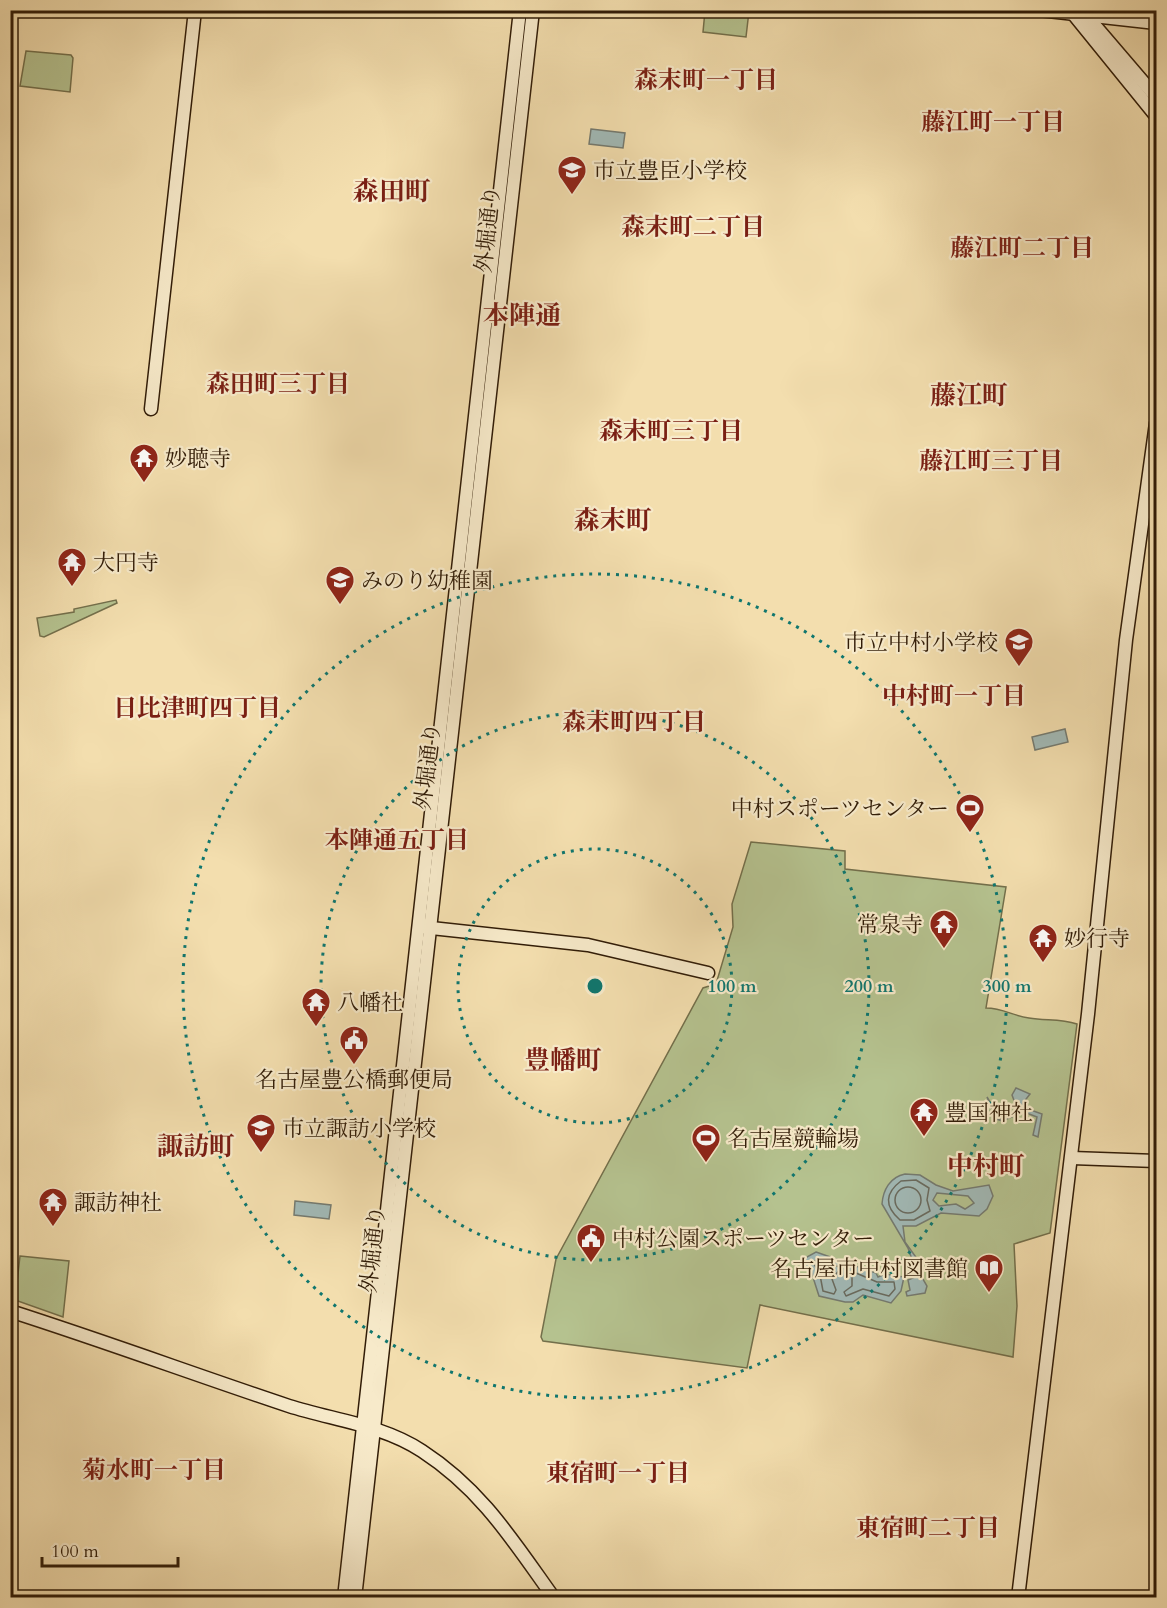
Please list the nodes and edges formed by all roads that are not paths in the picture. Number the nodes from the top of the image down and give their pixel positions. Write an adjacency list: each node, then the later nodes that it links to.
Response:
1 (195, 10): 9 (street)
2 (520, 10): 11 (street, 外堀通り)
3 (533, 10): 11 (street, 外堀通り)
4 (1039, 10): 5 (street)
5 (1078, 13): 6 (street); 7 (street); 8 (street)
6 (1156, 23)
7 (1156, 97)
8 (1156, 116)
9 (151, 409)
10 (1156, 423): 13 (street)
11 (423, 927): 12 (street); 16 (street, 外堀通り)
12 (708, 973)
13 (1072, 1158): 14 (street); 20 (street)
14 (1156, 1161)
15 (10, 1311): 16 (street)
16 (368, 1428): 17 (street, 外堀通り); 18 (street, 外堀通り); 19 (street)
17 (344, 1598)
18 (355, 1598)
19 (554, 1598)
20 (1018, 1598)

